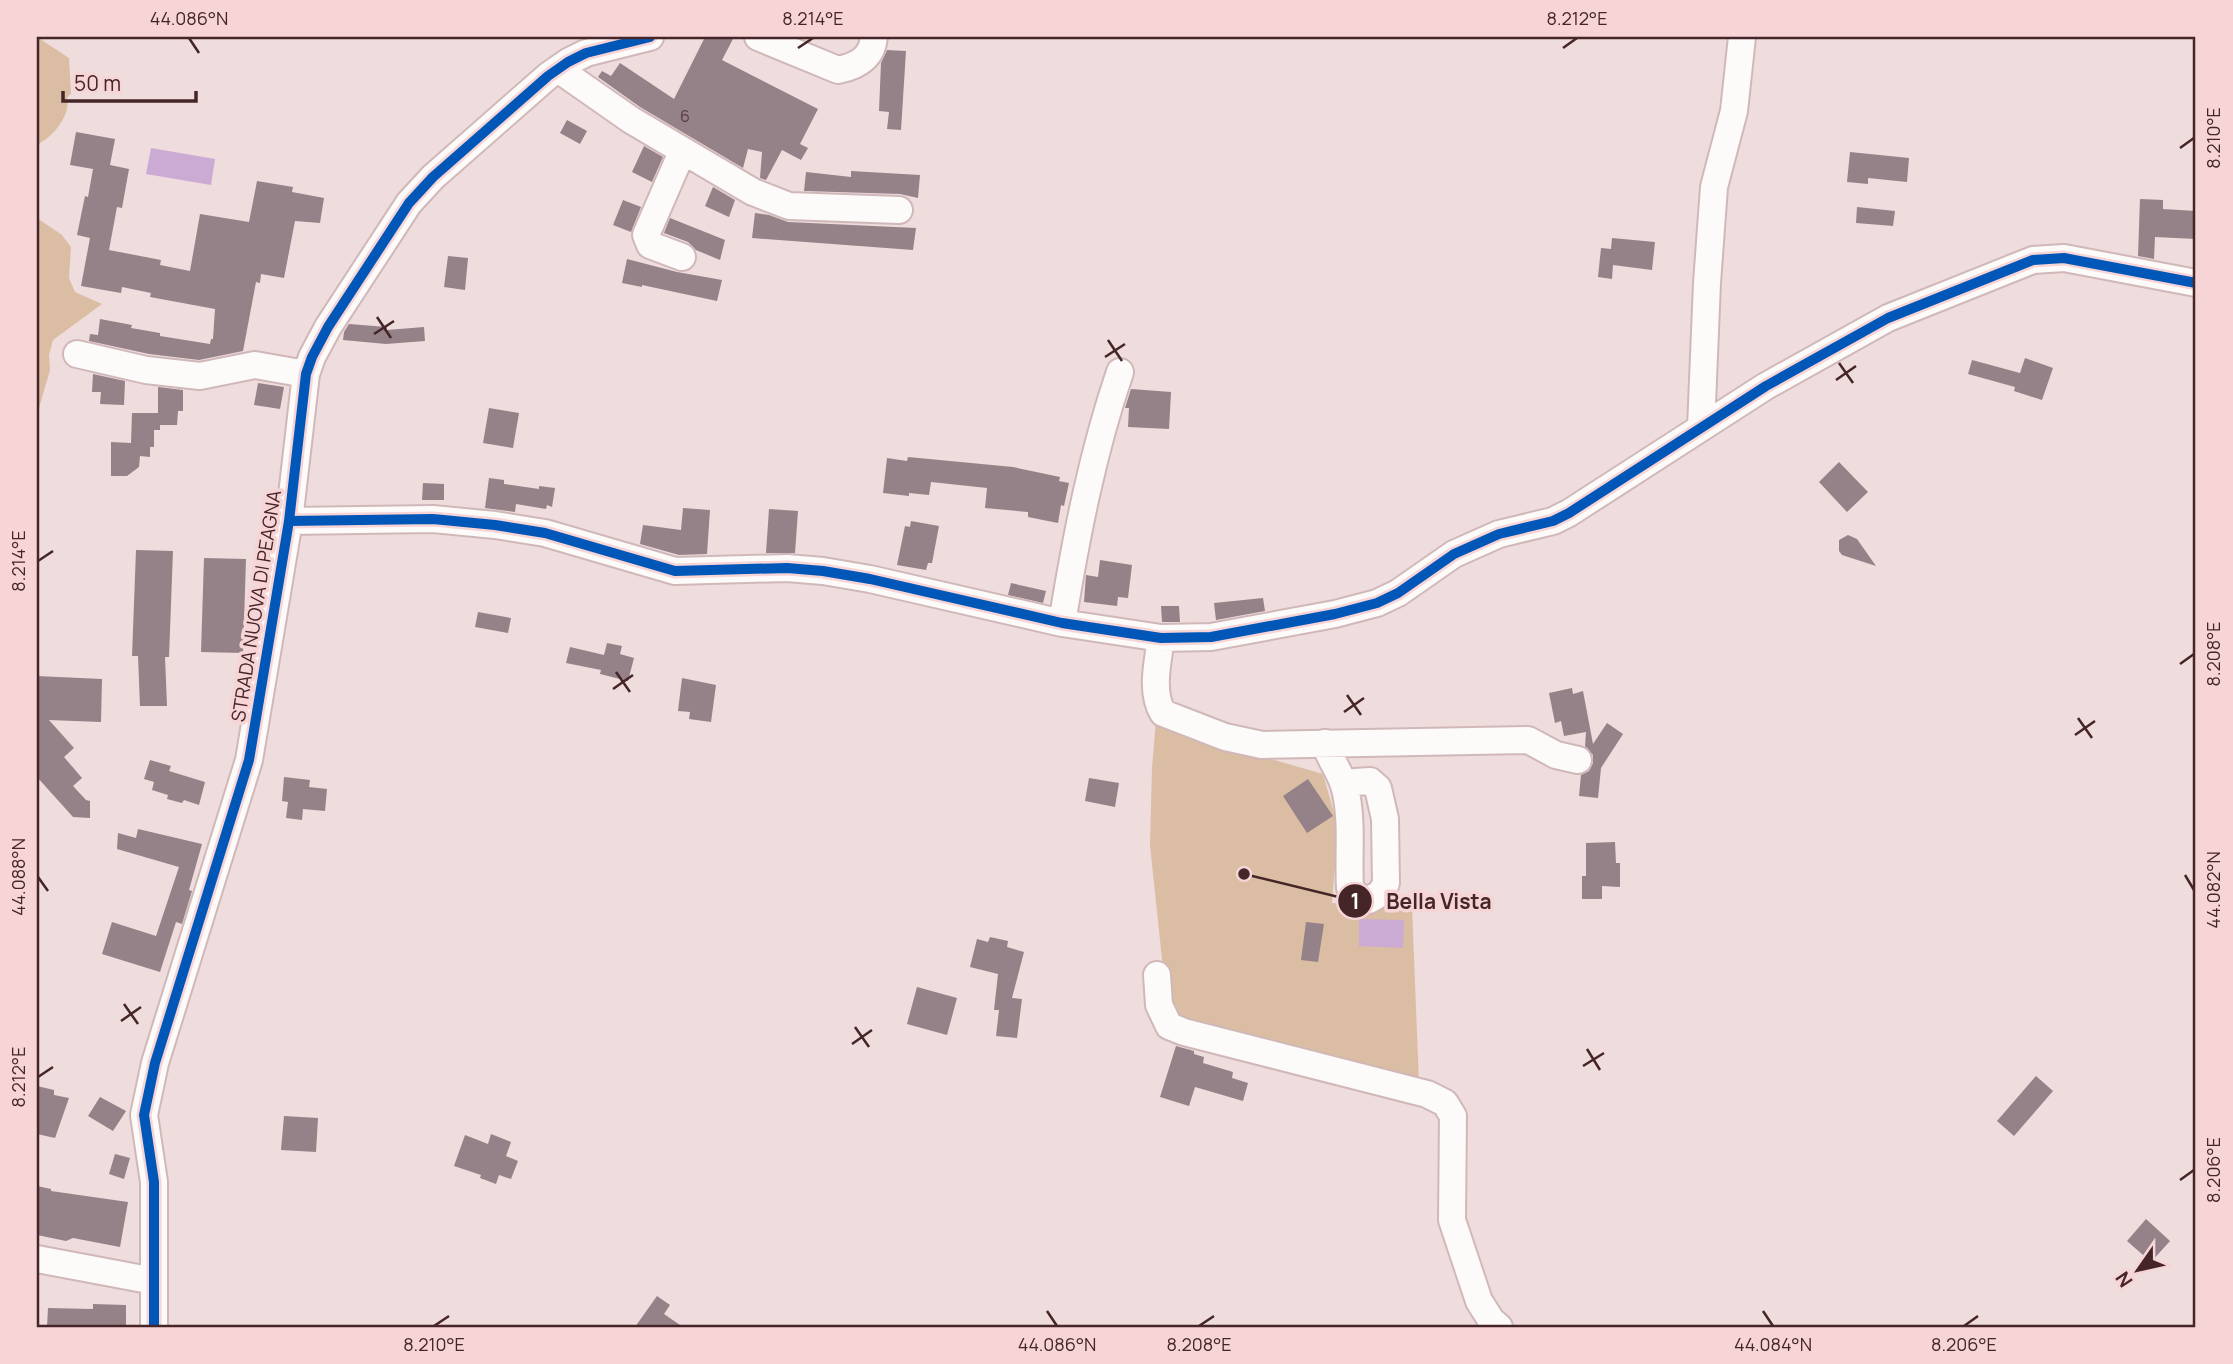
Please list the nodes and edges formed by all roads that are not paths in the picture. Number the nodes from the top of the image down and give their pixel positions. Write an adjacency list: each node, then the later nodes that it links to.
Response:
1 (650, 37): 5 (street, STRADA NUOVA DI PEAGNA)
2 (758, 37): 3 (street)
3 (874, 37)
4 (1742, 37): 13 (street)
5 (558, 69): 6 (street); 12 (street, STRADA NUOVA DI PEAGNA)
6 (682, 152): 7 (street); 8 (street)
7 (899, 210)
8 (682, 257)
9 (2196, 283): 13 (street)
10 (77, 354): 12 (street)
11 (1120, 372): 15 (street)
12 (306, 374): 14 (street, STRADA NUOVA DI PEAGNA)
13 (1701, 428): 16 (street)
14 (289, 521): 15 (street); 22 (street, STRADA NUOVA DI PEAGNA)
15 (1062, 623): 16 (street)
16 (1161, 638): 17 (street)
17 (1325, 743): 18 (street); 19 (street)
18 (1578, 760)
19 (1345, 786)
20 (1157, 975): 24 (street)
21 (37, 1259): 22 (street)
22 (154, 1281): 23 (street, STRADA NUOVA DI PEAGNA)
23 (155, 1327)
24 (1499, 1327)

